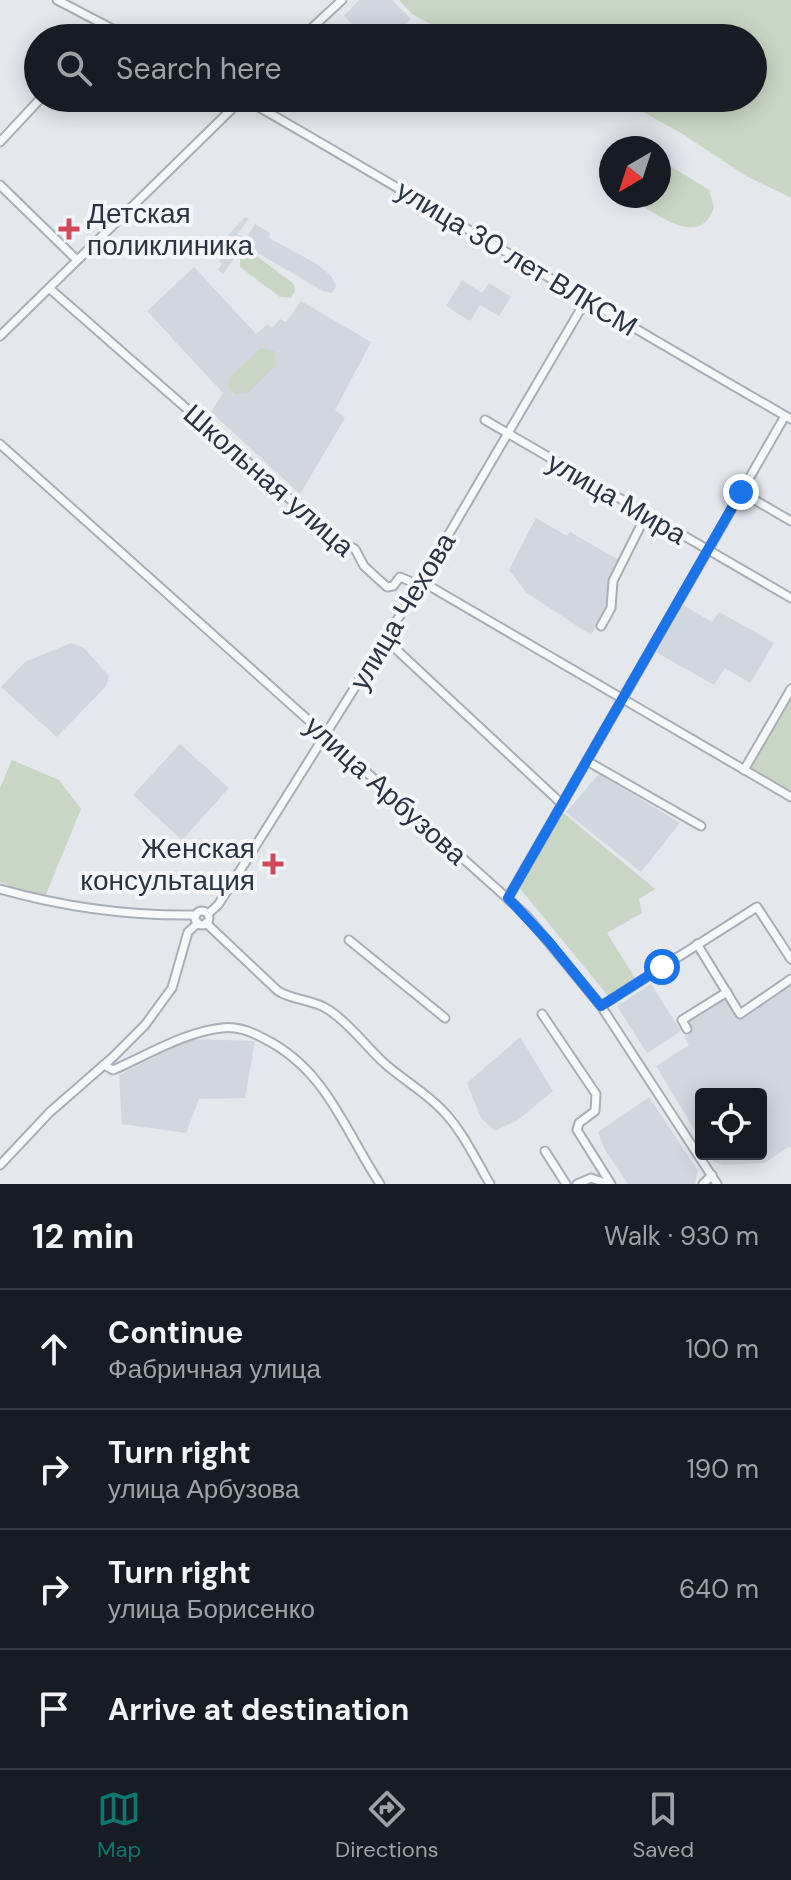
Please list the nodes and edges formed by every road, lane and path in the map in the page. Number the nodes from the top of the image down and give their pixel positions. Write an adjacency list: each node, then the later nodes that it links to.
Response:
1 (57, 0): 3 (street)
2 (342, 0): 4 (street)
3 (103, 24)
4 (316, 24)
5 (28, 112): 8 (street)
6 (229, 112): 10 (street)
7 (268, 112): 12 (street, улица 30 лет ВЛКСМ)
8 (0, 142)
9 (0, 185): 10 (street)
10 (77, 260): 11 (street)
11 (49, 288): 13 (street); 22 (street, Школьная улица)
12 (586, 300): 14 (street, улица 30 лет ВЛКСМ); 16 (street, улица Чехова)
13 (0, 336)
14 (788, 417): 18 (street)
15 (485, 420): 16 (street, улица Мира)
16 (509, 434): 19 (street, улица Мира); 22 (street, улица Чехова)
17 (0, 444): 28 (street, улица Арбузова)
18 (741, 492): 20 (street); 21 (street)
19 (646, 515): 21 (street, улица Мира); 24 (street)
20 (791, 521)
21 (707, 551): 23 (street, улица Мира); 27 (street)
22 (419, 585): 25 (street, улица Чехова); 27 (street, Школьная улица)
23 (791, 598)
24 (601, 626)
25 (385, 639): 28 (street, улица Чехова); 32 (street)
26 (791, 689): 30 (street)
27 (622, 699): 29 (street); 30 (street, Школьная улица)
28 (325, 736): 35 (street, улица Арбузова); 36 (street, улица Чехова)
29 (587, 761): 32 (street); 33 (street)
30 (744, 770): 31 (street, Школьная улица)
31 (791, 797)
32 (562, 804): 35 (street)
33 (701, 826)
34 (0, 889): 36 (street)
35 (508, 898): 42 (street, улица Арбузова)
36 (202, 919): 46 (street, улица Чехова); 51 (street)
37 (349, 940): 44 (street)
38 (697, 944): 39 (street); 41 (street); 42 (street)
39 (791, 959)
40 (791, 979): 41 (street)
41 (727, 992): 45 (street)
42 (601, 1006): 49 (street, улица Арбузова)
43 (542, 1014): 54 (street)
44 (445, 1018)
45 (687, 1029)
46 (104, 1065): 48 (street, улица Чехова); 50 (street)
47 (545, 1151): 52 (street)
48 (0, 1165)
49 (715, 1180): 55 (street)
50 (380, 1184)
51 (490, 1184)
52 (566, 1184)
53 (577, 1184): 54 (street)
54 (610, 1184)
55 (703, 1184)

